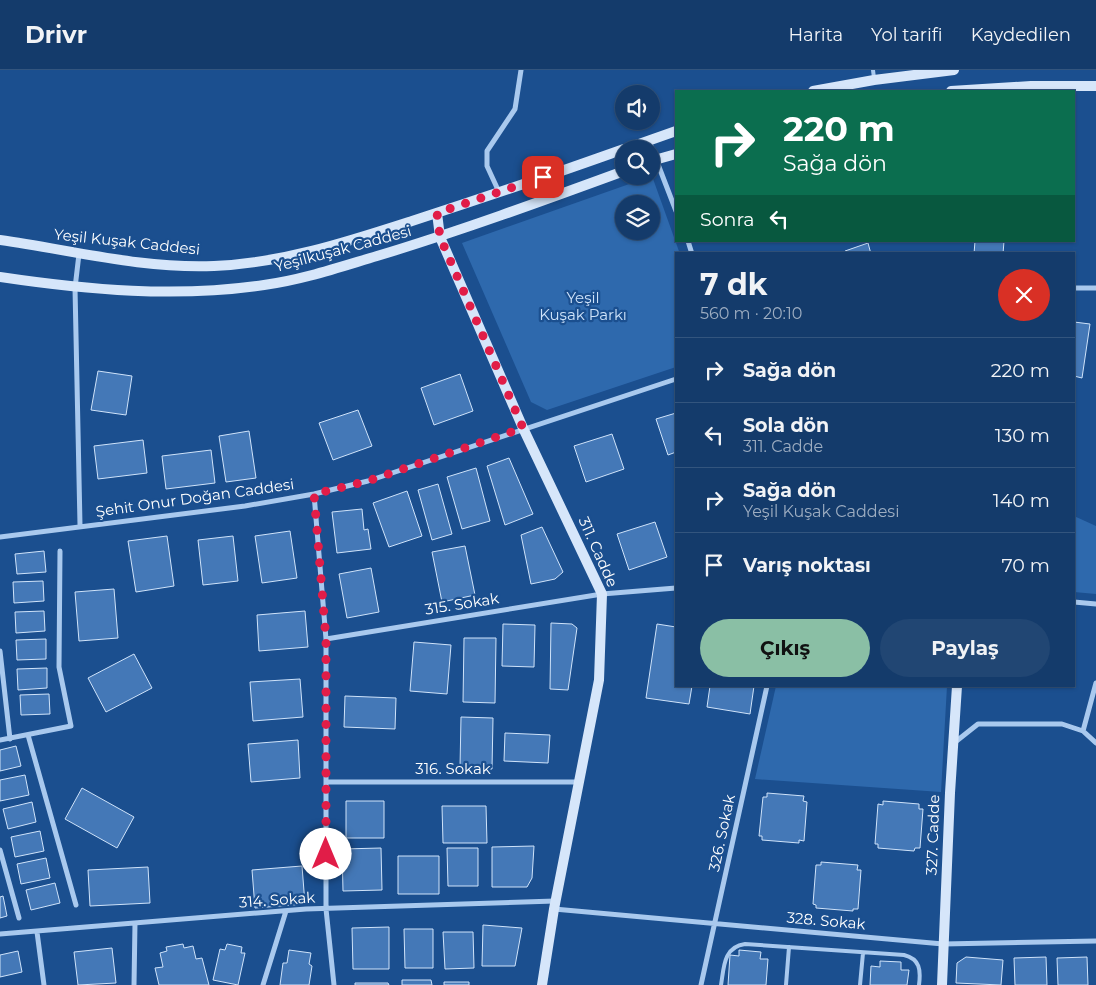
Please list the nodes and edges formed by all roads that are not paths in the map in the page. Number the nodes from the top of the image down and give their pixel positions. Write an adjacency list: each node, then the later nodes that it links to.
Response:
1 (521, 70): 14 (street)
2 (954, 70): 3 (main road)
3 (874, 75): 5 (main road)
4 (1096, 86): 6 (main road)
5 (817, 90)
6 (967, 90)
7 (675, 131): 8 (main road, Yeşil Kuşak Caddesi)
8 (649, 140)
9 (615, 152): 14 (main road, Yeşil Kuşak Caddesi)
10 (675, 154): 11 (main road)
11 (660, 158)
12 (615, 174): 17 (main road, Yeşilkuşak Caddesi)
13 (660, 174): 15 (street)
14 (499, 192): 16 (main road, Yeşil Kuşak Caddesi)
15 (675, 209)
16 (437, 213): 17 (main road, 311. Cadde); 19 (main road, Yeşil Kuşak Caddesi)
17 (440, 237): 21 (main road, Yeşilkuşak Caddesi); 25 (main road, 311. Cadde)
18 (0, 240): 19 (main road, Yeşil Kuşak Caddesi)
19 (79, 254): 21 (street)
20 (0, 277): 21 (main road, Yeşilkuşak Caddesi)
21 (75, 288): 27 (street)
22 (1075, 288): 23 (street)
23 (1096, 288)
24 (675, 379): 25 (street, Şehit Onur Doğan Caddesi)
25 (523, 428): 26 (street, Şehit Onur Doğan Caddesi); 31 (main road, 311. Cadde)
26 (314, 494): 27 (street, Şehit Onur Doğan Caddesi); 34 (street)
27 (80, 525): 28 (street, Şehit Onur Doğan Caddesi)
28 (0, 537)
29 (60, 551): 40 (street)
30 (675, 588): 31 (street, 315. Sokak)
31 (602, 594): 34 (street, 315. Sokak); 46 (main road, 311. Cadde)
32 (1075, 602): 33 (street)
33 (1096, 604)
34 (326, 639): 45 (street)
35 (0, 651): 41 (street)
36 (1096, 683): 39 (street)
37 (767, 687): 54 (street, 326. Sokak)
38 (957, 687): 44 (main road, 327. Cadde)
39 (1083, 731): 43 (street); 44 (street)
40 (28, 735): 41 (street); 48 (street)
41 (10, 739): 42 (street)
42 (0, 740)
43 (1096, 743)
44 (952, 745): 58 (main road, 327. Cadde)
45 (326, 782): 46 (street, 316. Sokak); 50 (street)
46 (579, 782): 49 (main road, 311. Cadde)
47 (0, 850): 52 (street)
48 (76, 905)
49 (555, 905): 50 (street, 314. Sokak); 54 (street, 328. Sokak); 65 (main road, 311. Cadde)
50 (326, 909): 51 (street, 314. Sokak); 64 (street)
51 (286, 911): 53 (street, 314. Sokak); 63 (street)
52 (19, 918)
53 (135, 923): 55 (street, 314. Sokak); 62 (street)
54 (714, 923): 58 (street, 328. Sokak); 66 (street, 326. Sokak)
55 (37, 932): 56 (street, 314. Sokak); 61 (street)
56 (0, 934)
57 (1096, 941): 58 (street, 328. Sokak)
58 (943, 944): 71 (main road, 327. Cadde)
59 (789, 947): 60 (lane); 67 (lane); 68 (lane)
60 (863, 952): 69 (lane); 70 (lane)
61 (44, 985)
62 (134, 985)
63 (263, 985)
64 (334, 985)
65 (542, 985)
66 (701, 985)
67 (721, 985)
68 (786, 985)
69 (860, 985)
70 (920, 985)
71 (942, 985)

